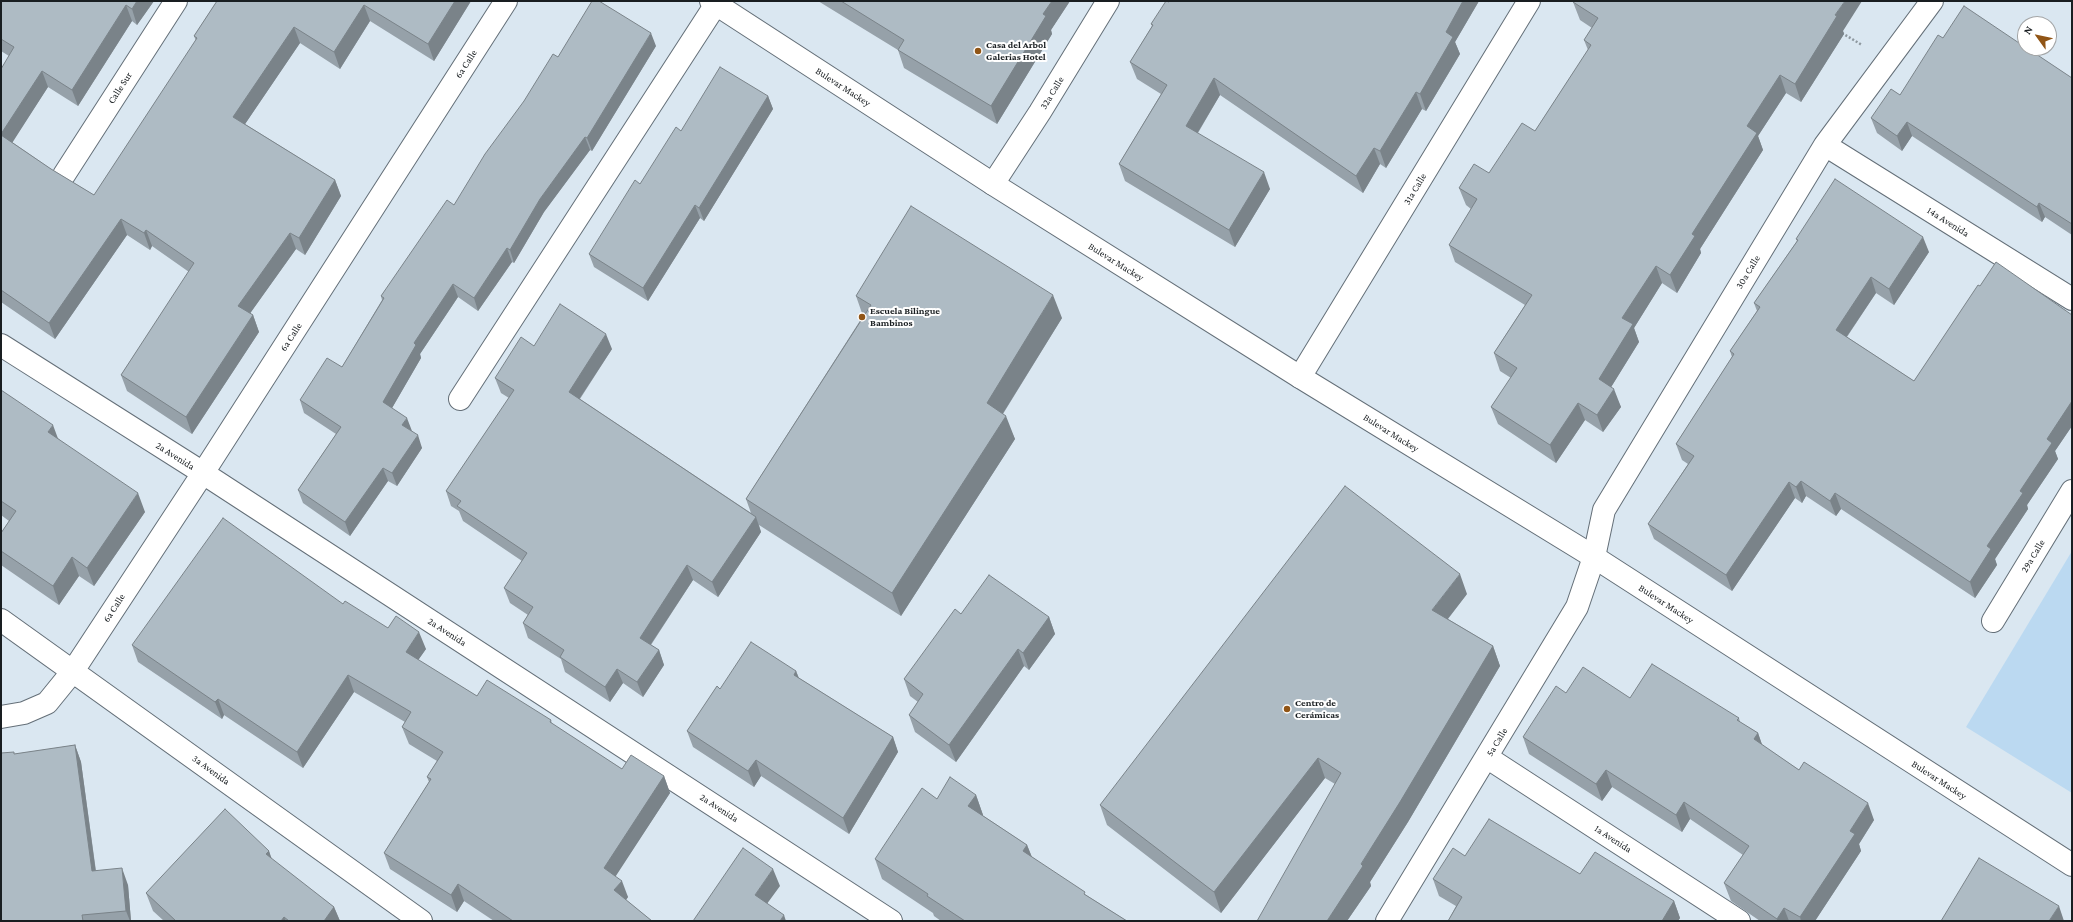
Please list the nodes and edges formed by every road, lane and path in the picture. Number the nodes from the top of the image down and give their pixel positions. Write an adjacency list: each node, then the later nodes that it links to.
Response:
1 (176, 1): 10 (street, Calle Sur)
2 (506, 1): 16 (street, 6a Calle)
3 (1108, 1): 11 (street, 32a Calle)
4 (1529, 1): 14 (street, 31a Calle)
5 (1932, 1): 8 (street, 30a Calle)
6 (715, 2): 11 (street, Bulevar Mackey); 15 (street)
7 (1835, 29): 8 (path)
8 (1888, 60): 9 (street, 30a Calle)
9 (1825, 145): 12 (street, 14a Avenida); 18 (street, 30a Calle)
10 (64, 175)
11 (993, 184): 14 (street, Bulevar Mackey)
12 (2072, 299)
13 (1, 345): 16 (street, 2a Avenida)
14 (1300, 377): 18 (street, Bulevar Mackey)
15 (460, 399)
16 (203, 473): 21 (street, 6a Calle); 27 (street, 2a Avenida)
17 (2072, 491): 20 (street, 29a Calle)
18 (1594, 557): 23 (street, 5a Calle); 24 (street, Bulevar Mackey)
19 (1, 620): 21 (street, 3a Avenida)
20 (1993, 621)
21 (73, 671): 22 (street, 6a Calle); 26 (street, 3a Avenida)
22 (1, 717)
23 (1488, 758): 25 (street, 1a Avenida); 28 (street, 5a Calle)
24 (2072, 865)
25 (1728, 918)
26 (421, 921)
27 (891, 921)
28 (1387, 921)

